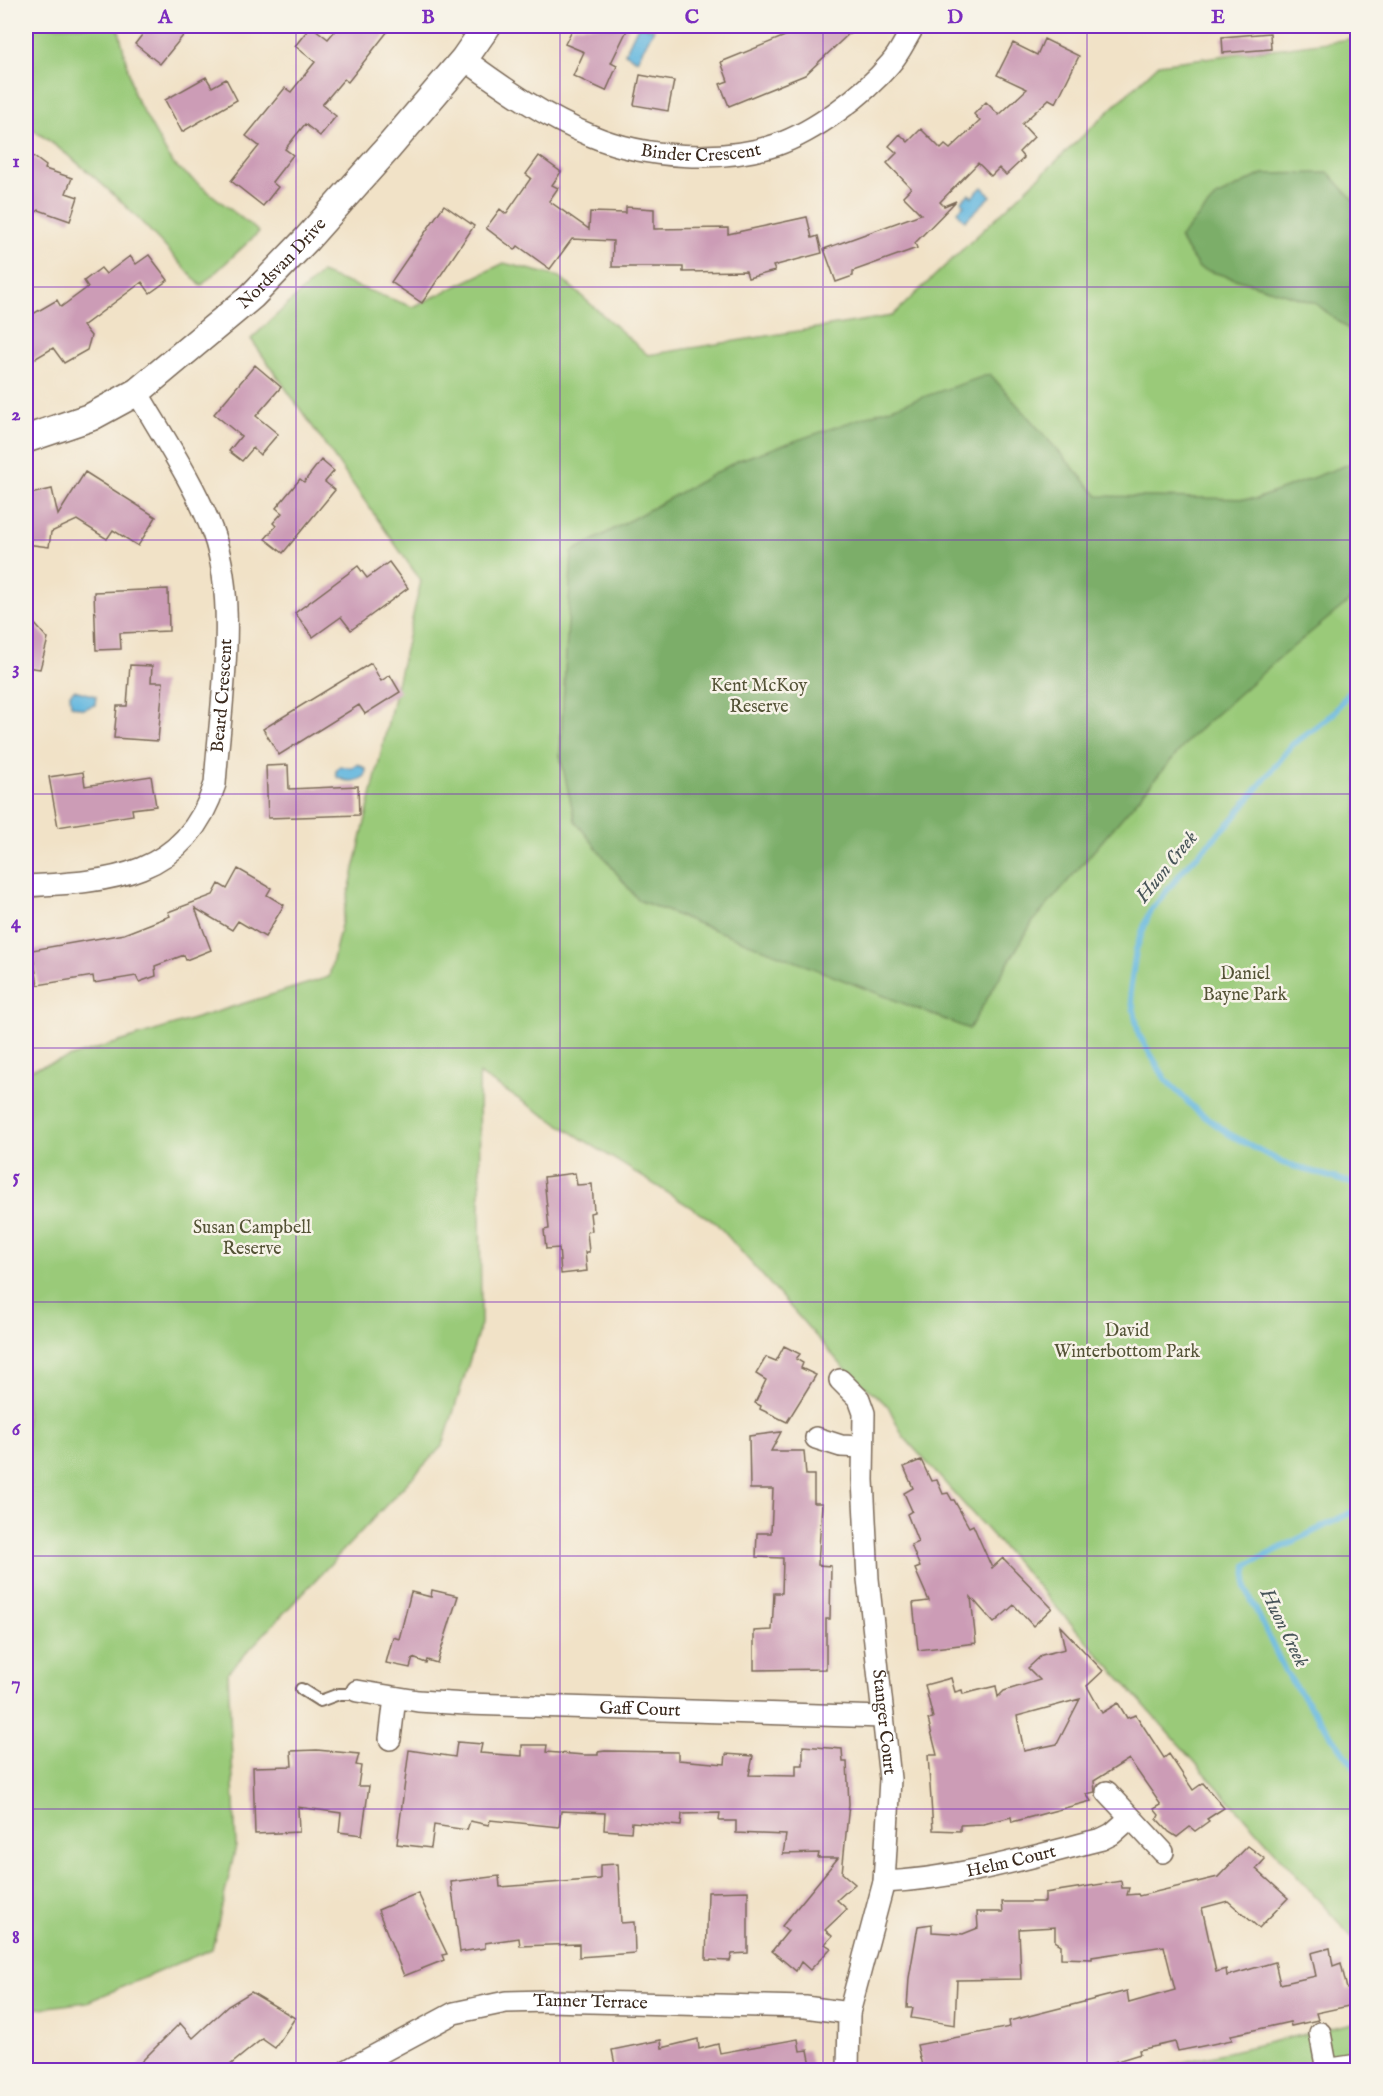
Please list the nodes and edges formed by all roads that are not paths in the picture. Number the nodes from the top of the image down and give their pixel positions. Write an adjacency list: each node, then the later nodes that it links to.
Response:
1 (487, 26): 3 (street, Nordsvan Drive)
2 (914, 26): 3 (street, Binder Crescent)
3 (464, 59): 4 (street, Nordsvan Drive)
4 (137, 392): 5 (street, Nordsvan Drive); 6 (street, Beard Crescent)
5 (26, 439)
6 (26, 886)
7 (840, 1380): 9 (street, Stanger Court)
8 (816, 1438): 9 (street)
9 (863, 1447): 13 (street, Stanger Court)
10 (302, 1689): 11 (lane, Gaff Court)
11 (357, 1691): 12 (street, Gaff Court)
12 (395, 1698): 13 (street, Gaff Court); 14 (street)
13 (883, 1717): 18 (street, Stanger Court)
14 (390, 1739)
15 (1107, 1792): 16 (street)
16 (1130, 1818): 17 (street); 18 (street, Helm Court)
17 (1163, 1852)
18 (884, 1882): 19 (street, Stanger Court)
19 (849, 2013): 22 (street, Tanner Terrace); 23 (street, Stanger Court)
20 (1320, 2033): 24 (street)
21 (1358, 2065): 24 (street)
22 (348, 2070)
23 (848, 2070)
24 (1326, 2070)

